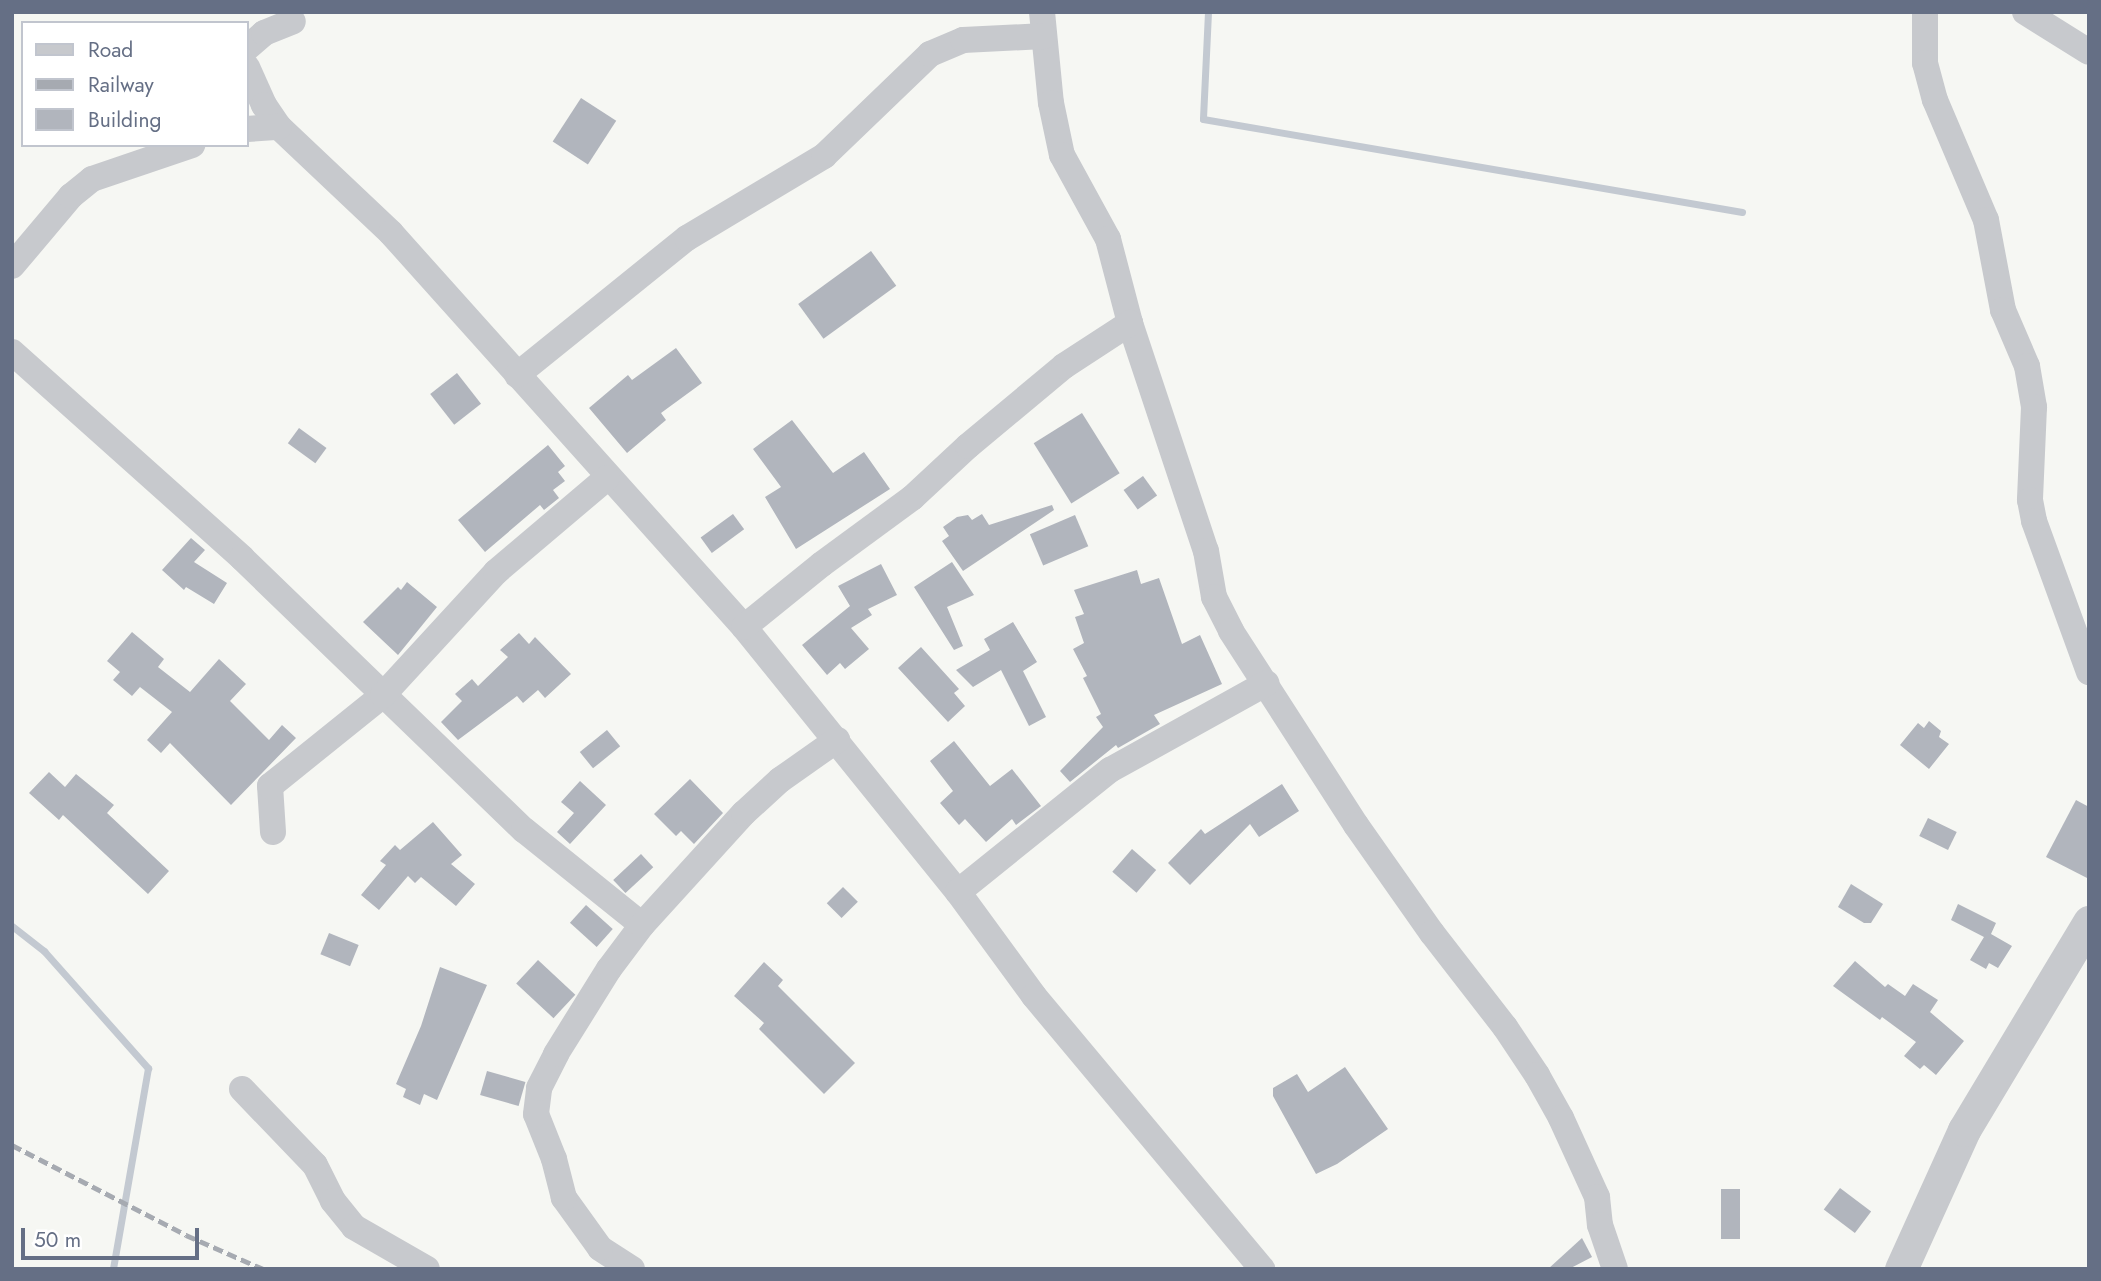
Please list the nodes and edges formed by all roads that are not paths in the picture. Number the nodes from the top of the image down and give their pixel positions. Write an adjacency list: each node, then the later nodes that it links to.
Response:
1 (1925, 12): 17 (street)
2 (2025, 12): 6 (street)
3 (293, 21): 5 (street)
4 (1043, 24): 12 (street); 14 (street)
5 (248, 47)
6 (2089, 51)
7 (248, 69): 8 (street)
8 (279, 127): 9 (street); 14 (street)
9 (248, 129)
10 (186, 147): 11 (street)
11 (16, 255)
12 (1130, 323): 16 (street); 18 (street)
13 (12, 352): 19 (street)
14 (517, 375): 15 (street)
15 (607, 478): 16 (street); 19 (street)
16 (744, 627): 20 (street)
17 (2089, 672)
18 (1267, 683): 22 (street); 29 (street)
19 (383, 695): 21 (street); 24 (street)
20 (837, 740): 22 (street); 24 (street)
21 (273, 832)
22 (958, 892): 28 (street)
23 (2089, 922): 30 (street)
24 (642, 925): 27 (street)
25 (242, 1089): 26 (street)
26 (426, 1269)
27 (632, 1269)
28 (1262, 1269)
29 (1615, 1269)
30 (1901, 1269)

